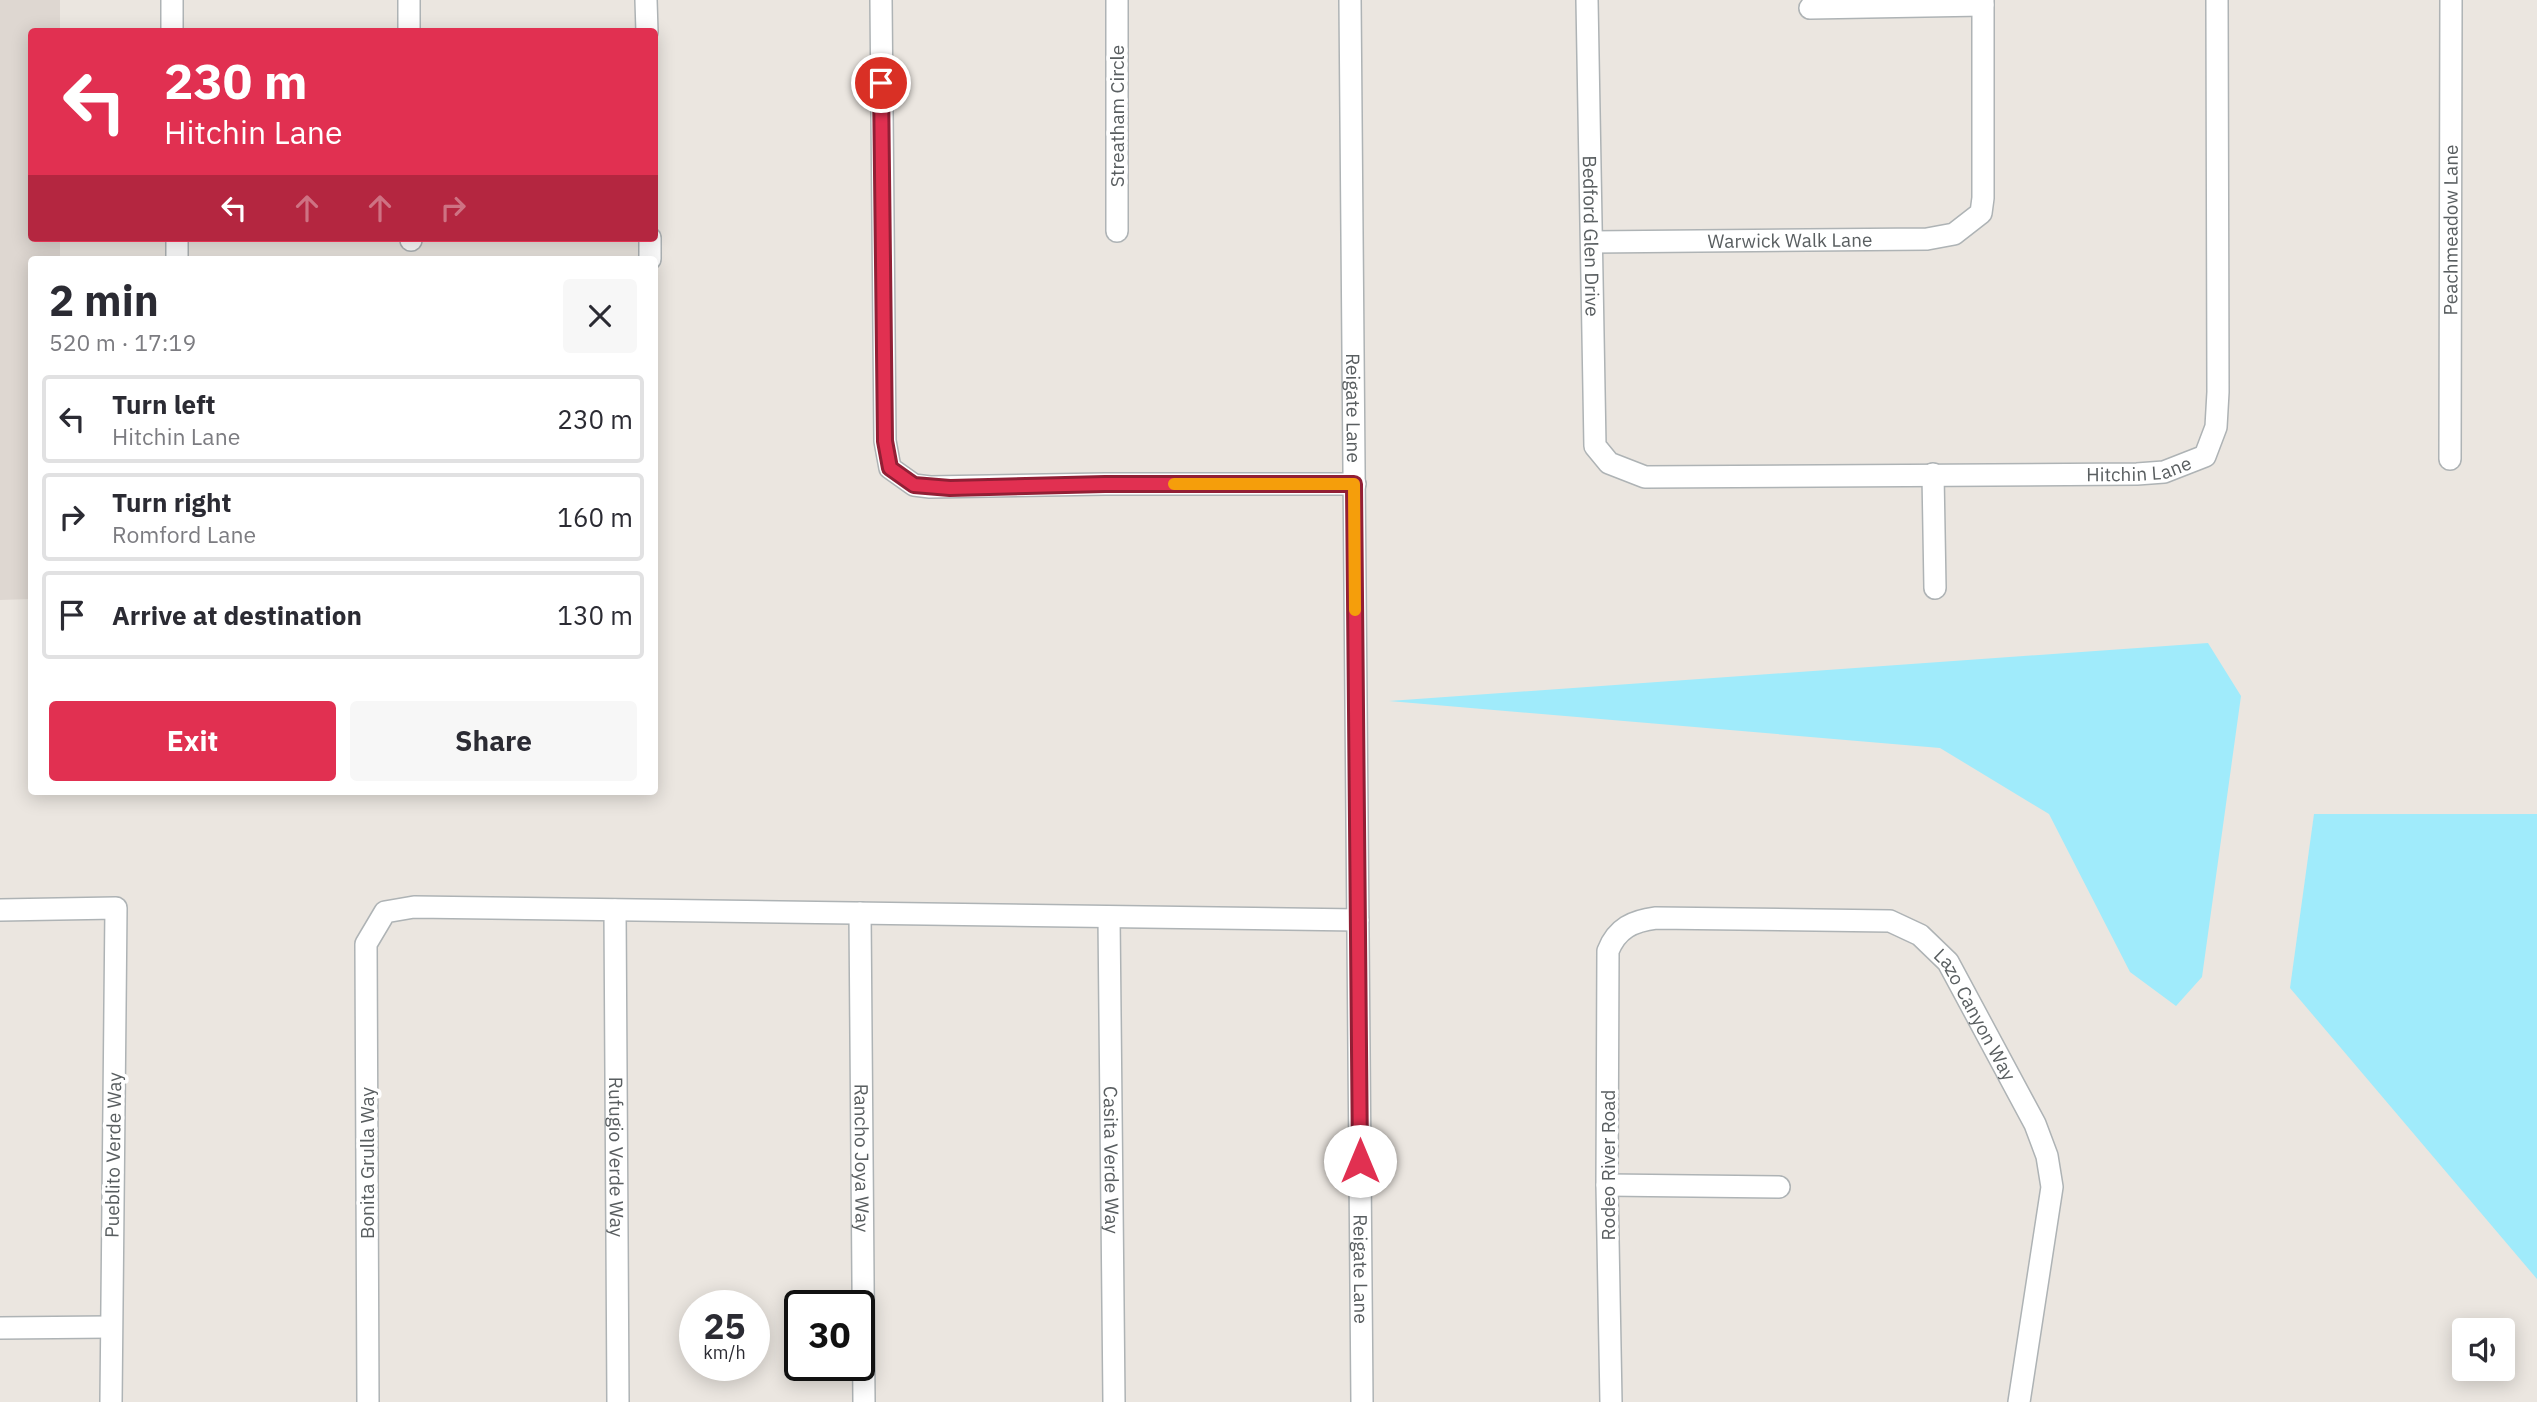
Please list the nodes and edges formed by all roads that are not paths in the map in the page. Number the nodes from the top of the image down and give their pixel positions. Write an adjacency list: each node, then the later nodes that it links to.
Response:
1 (172, 0): 12 (street)
2 (409, 0): 13 (street)
3 (646, 0): 14 (street)
4 (881, 0): 20 (street)
5 (1117, 0): 15 (street, Streatham Circle)
6 (1350, 0): 20 (street, Reigate Lane)
7 (1587, 0): 16 (street, Bedford Glen Drive)
8 (2217, 0): 19 (street, Hitchin Lane)
9 (2451, 0): 17 (street, Peachmeadow Lane)
10 (1983, 2): 11 (street); 16 (street, Warwick Walk Lane)
11 (1810, 8)
12 (172, 28)
13 (410, 28)
14 (647, 28)
15 (1117, 231)
16 (1592, 242): 18 (street, Bedford Glen Drive)
17 (2450, 459)
18 (1614, 464): 19 (street, Hitchin Lane)
19 (1933, 474): 21 (street)
20 (1354, 484): 26 (street, Reigate Lane)
21 (1935, 588)
22 (0, 910): 30 (street, Pueblito Verde Way)
23 (615, 910): 24 (street); 33 (street, Bonita Grulla Way); 34 (street, Rufugio Verde Way)
24 (860, 913): 25 (street); 35 (street, Rancho Joya Way)
25 (1109, 917): 26 (street); 36 (street, Casita Verde Way)
26 (1358, 920): 37 (street, Reigate Lane)
27 (1619, 932): 28 (street, Rodeo River Road); 39 (street, Lazo Canyon Way)
28 (1607, 1185): 29 (street); 38 (street, Rodeo River Road)
29 (1779, 1186)
30 (110, 1327): 31 (street); 32 (street, Pueblito Verde Way)
31 (0, 1328)
32 (111, 1402)
33 (368, 1402)
34 (618, 1402)
35 (864, 1402)
36 (1114, 1402)
37 (1362, 1402)
38 (1611, 1402)
39 (2019, 1402)

